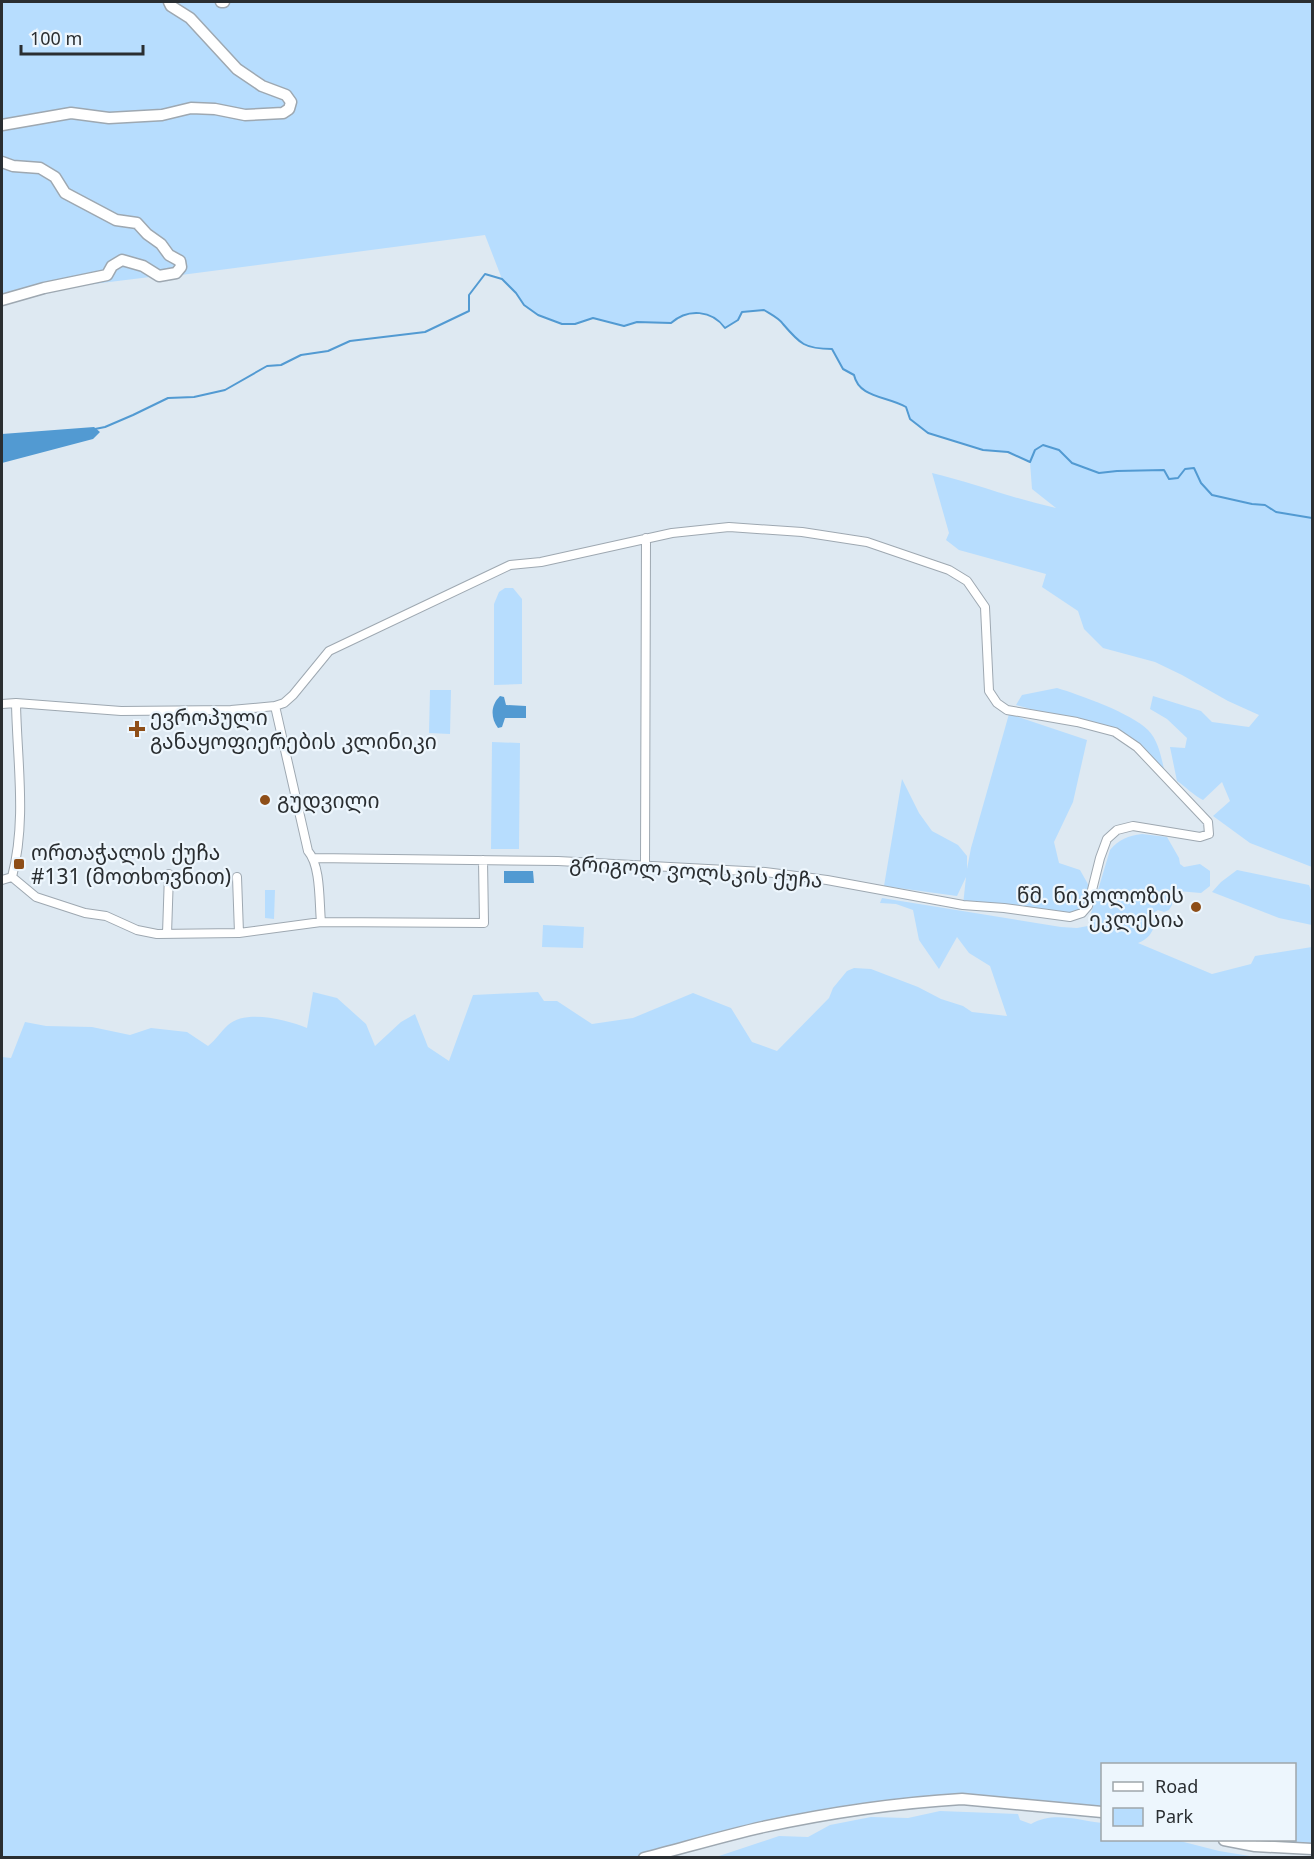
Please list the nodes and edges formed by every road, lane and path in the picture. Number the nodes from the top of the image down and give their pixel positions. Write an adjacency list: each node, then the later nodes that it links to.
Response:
1 (169, 2): 2 (street)
2 (2, 125)
3 (2, 162): 4 (street)
4 (2, 300)
5 (646, 538): 8 (street); 11 (street); 11 (street, გრიგოლ ვოლსკის ქუჩა)
6 (16, 703): 7 (street); 8 (street); 13 (street)
7 (2, 704)
8 (274, 706): 9 (street)
9 (314, 858): 10 (street, გრიგოლ ვოლსკის ქუჩა); 16 (street)
10 (483, 860): 11 (street, გრიგოლ ვოლსკის ქუჩა); 16 (street)
11 (645, 864)
12 (169, 874): 18 (street)
13 (12, 877): 15 (street); 18 (street)
14 (237, 877): 17 (street)
15 (2, 880)
16 (321, 922): 17 (street)
17 (239, 933): 18 (street)
18 (167, 934)
19 (1101, 1812): 22 (street)
20 (1234, 1841): 21 (street)
21 (1312, 1849)
22 (644, 1857)

